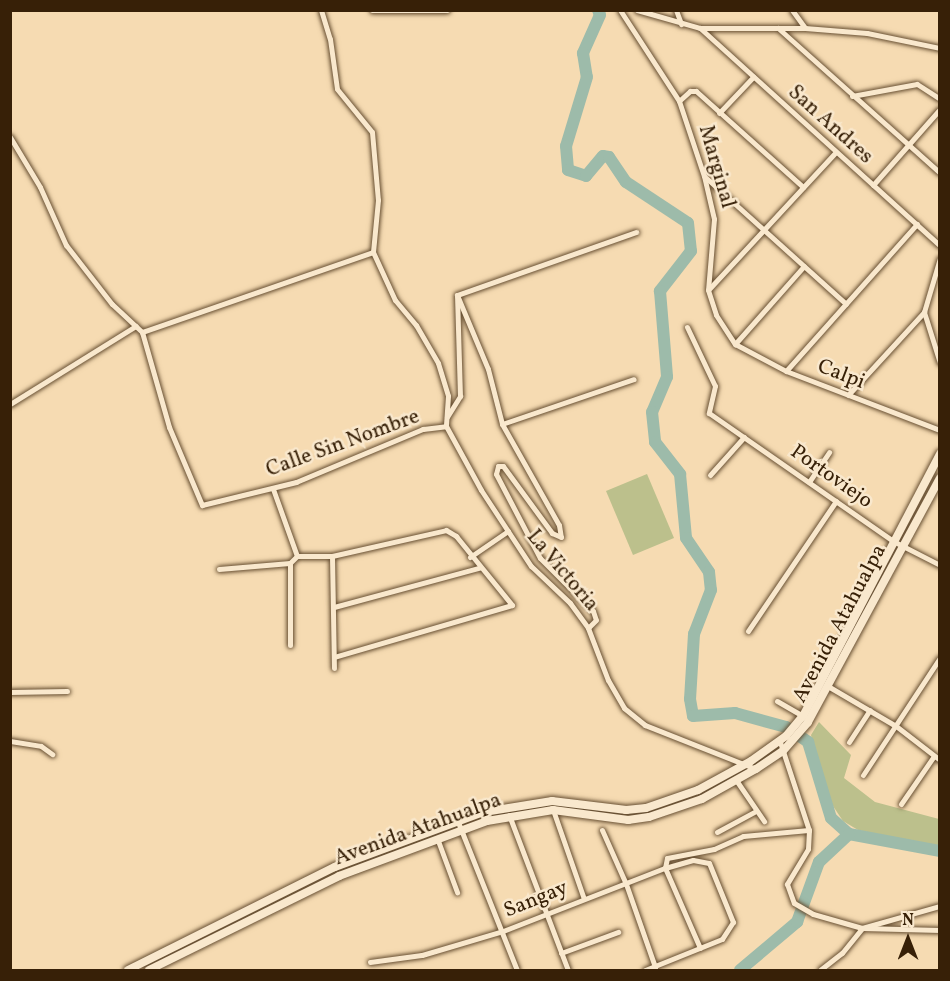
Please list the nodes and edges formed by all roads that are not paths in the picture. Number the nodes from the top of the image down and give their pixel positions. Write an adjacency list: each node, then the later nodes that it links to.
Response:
1 (321, 10): 30 (street)
2 (372, 10): 3 (street)
3 (447, 10)
4 (620, 10): 16 (street, Marginal)
5 (637, 10): 8 (street)
6 (676, 10): 8 (street)
7 (792, 10): 11 (street)
8 (681, 24): 9 (street)
9 (700, 28): 10 (street); 13 (street, San Andres)
10 (778, 28): 11 (street); 14 (street)
11 (805, 28): 12 (street)
12 (939, 48)
13 (753, 77): 18 (street); 21 (street, San Andres)
14 (852, 96): 15 (street); 20 (street)
15 (939, 99)
16 (679, 101): 18 (street); 23 (street, Marginal)
17 (939, 109): 20 (street)
18 (719, 113): 25 (street)
19 (10, 137): 37 (street)
20 (908, 145): 22 (street); 24 (street)
21 (835, 153): 24 (street, San Andres); 25 (street)
22 (939, 173)
23 (704, 176): 27 (street); 33 (street, Marginal)
24 (873, 186): 26 (street, San Andres)
25 (803, 187): 27 (street)
26 (917, 224): 29 (street, San Andres); 35 (street)
27 (763, 230): 32 (street); 33 (street)
28 (636, 232): 34 (street)
29 (939, 246)
30 (372, 252): 39 (street); 46 (street, Calle Sin Nombre)
31 (939, 258): 36 (street)
32 (804, 266): 35 (street); 40 (street)
33 (708, 290): 40 (street, Marginal)
34 (457, 295): 46 (street); 47 (street)
35 (846, 304): 42 (street)
36 (924, 312): 41 (street); 44 (street)
37 (136, 326): 39 (street); 45 (street)
38 (687, 327): 50 (street, Portoviejo)
39 (142, 332): 56 (street, Calle Sin Nombre)
40 (735, 344): 42 (street, Calpi)
41 (939, 363)
42 (786, 371): 44 (street, Calpi)
43 (634, 379): 47 (street)
44 (848, 395): 49 (street, Calpi)
45 (10, 404)
46 (447, 419): 48 (street, Calle Sin Nombre)
47 (502, 424): 69 (street)
48 (446, 426): 56 (street, Calle Sin Nombre); 58 (street, La Victoria)
49 (939, 430)
50 (744, 437): 53 (street); 55 (street, Portoviejo)
51 (829, 452): 55 (street)
52 (939, 454): 59 (main road, Avenida Atahualpa)
53 (710, 475)
54 (939, 478): 60 (main road, Avenida Atahualpa)
55 (809, 482): 57 (street, Portoviejo)
56 (273, 489): 62 (street)
57 (836, 501): 59 (street, Portoviejo); 70 (street)
58 (508, 531): 63 (street); 69 (street, La Victoria)
59 (893, 541): 60 (street, Portoviejo); 77 (main road, Avenida Atahualpa)
60 (903, 547): 65 (street, Portoviejo); 77 (main road, Avenida Atahualpa)
61 (332, 555): 62 (street); 63 (street); 68 (street)
62 (297, 556): 64 (street)
63 (470, 557): 67 (street)
64 (290, 562): 66 (street); 71 (street)
65 (939, 565)
66 (219, 568)
67 (479, 568): 68 (street); 72 (street)
68 (333, 607): 72 (street)
69 (588, 628): 91 (street, La Victoria)
70 (748, 631)
71 (290, 645)
72 (333, 657): 74 (street)
73 (939, 658): 75 (street)
74 (333, 668)
75 (933, 668): 76 (street); 83 (street)
76 (939, 672)
77 (825, 685): 81 (street); 82 (main road, Avenida Atahualpa)
78 (67, 691): 79 (street)
79 (10, 692)
80 (777, 701): 82 (street)
81 (870, 711): 83 (street); 86 (street)
82 (804, 719): 84 (main road, Avenida Atahualpa)
83 (896, 726): 89 (street); 93 (street)
84 (786, 740): 87 (main road, Avenida Atahualpa); 91 (main road, Avenida Atahualpa)
85 (10, 741): 88 (street)
86 (849, 741)
87 (783, 751): 92 (main road, Avenida Atahualpa); 102 (street)
88 (52, 754)
89 (934, 756): 90 (street); 95 (street)
90 (939, 760)
91 (744, 765): 92 (street, La Victoria); 100 (main road, Avenida Atahualpa)
92 (756, 769): 94 (main road, Avenida Atahualpa)
93 (863, 775)
94 (736, 780): 96 (main road, Avenida Atahualpa); 97 (street)
95 (901, 804)
96 (553, 810): 98 (main road, Avenida Atahualpa); 113 (street)
97 (756, 811): 99 (street); 104 (street)
98 (509, 815): 103 (main road, Avenida Atahualpa); 115 (street)
99 (764, 821)
100 (458, 822): 103 (street); 106 (main road, Avenida Atahualpa)
101 (602, 830): 109 (street)
102 (809, 830): 108 (street); 116 (street)
103 (461, 831): 105 (main road, Avenida Atahualpa); 118 (street)
104 (717, 832)
105 (437, 838): 107 (main road, Avenida Atahualpa); 111 (street)
106 (370, 854): 107 (main road); 110 (main road, Avenida Atahualpa)
107 (374, 862): 112 (main road, Avenida Atahualpa)
108 (665, 868): 109 (street, Sangay); 122 (street); 122 (street, Sangay)
109 (626, 884): 113 (street, Sangay); 126 (street)
110 (290, 889): 112 (main road); 120 (main road, Avenida Atahualpa)
111 (456, 892)
112 (294, 898): 121 (main road, Avenida Atahualpa)
113 (584, 899): 115 (street, Sangay)
114 (939, 906): 116 (street)
115 (547, 915): 118 (street, Sangay); 123 (street)
116 (862, 928): 117 (street); 125 (street)
117 (939, 930)
118 (503, 931): 124 (street, Sangay); 129 (street)
119 (618, 932): 123 (street)
120 (197, 935): 121 (main road); 127 (main road, Avenida Atahualpa)
121 (201, 944): 128 (main road, Avenida Atahualpa)
122 (700, 948): 126 (street)
123 (561, 953): 130 (street)
124 (370, 962)
125 (828, 963): 132 (street); 133 (street)
126 (656, 968): 131 (street)
127 (128, 970)
128 (149, 970)
129 (517, 970)
130 (568, 970)
131 (645, 970)
132 (820, 970)
133 (833, 970)

